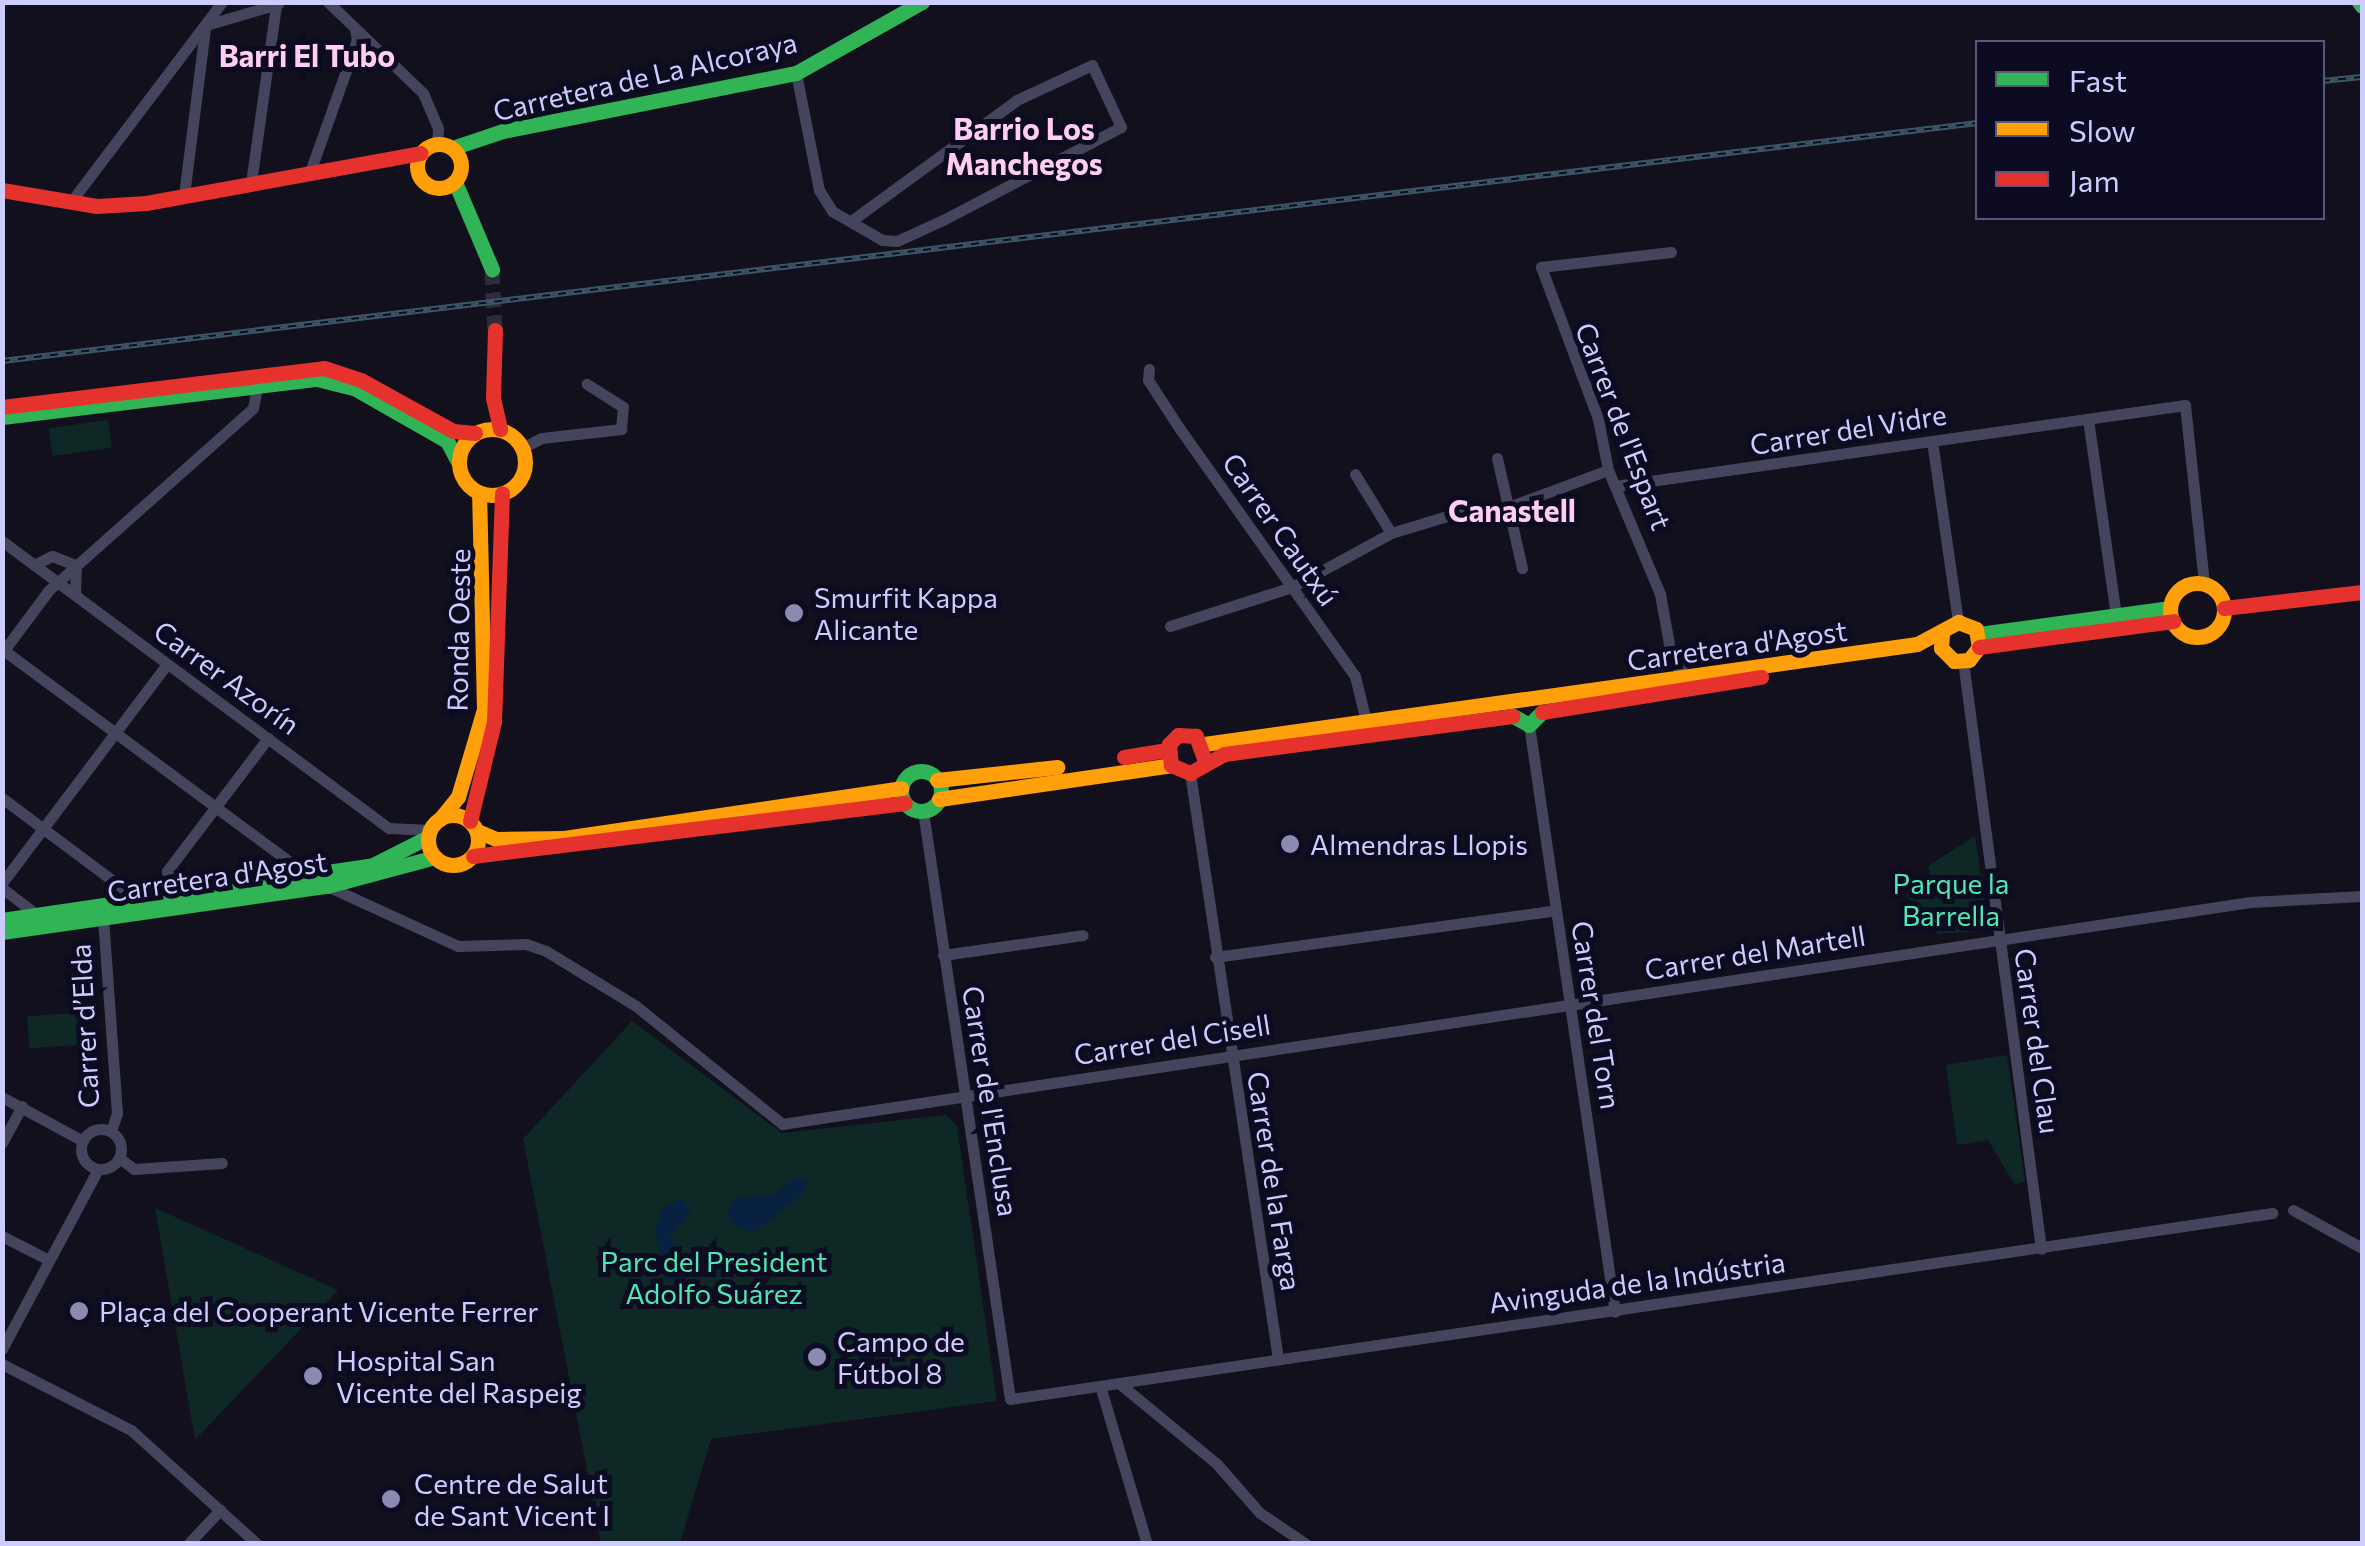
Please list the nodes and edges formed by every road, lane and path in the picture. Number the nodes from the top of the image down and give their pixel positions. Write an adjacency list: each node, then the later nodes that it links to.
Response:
1 (222, 2): 5 (street)
2 (328, 2): 6 (street)
3 (922, 2): 7 (main road, Carretera de La Alcoraya)
4 (278, 4): 5 (street); 11 (street)
5 (206, 25): 14 (street); 15 (street)
6 (355, 29): 8 (street); 10 (street)
7 (796, 74): 8 (main road, Carretera de La Alcoraya); 16 (street)
8 (450, 151): 9 (main road, Carretera de La Alcoraya); 12 (main road)
9 (418, 160): 10 (main road); 12 (main road)
10 (311, 169): 11 (main road)
11 (251, 183): 14 (main road)
12 (450, 185): 18 (main road)
13 (2, 190): 15 (main road)
14 (184, 195): 15 (main road)
15 (70, 203)
16 (852, 222): 16 (street)
17 (1671, 252): 31 (street, Carrer de l'Espart)
18 (492, 269)
19 (496, 330): 26 (main road)
20 (1148, 369): 45 (street, Carrer Cautxú)
21 (587, 384): 28 (street)
22 (257, 387): 24 (main road); 30 (main road); 41 (street)
23 (2, 407): 26 (main road)
24 (2, 418)
25 (2088, 419): 27 (street, Carrer del Vidre); 44 (street, Carrer del Vidre); 50 (street)
26 (486, 431): 28 (main road); 30 (main road)
27 (1932, 441): 33 (street, Carrer del Vidre); 51 (street)
28 (522, 448): 35 (main road, Ronda Oeste)
29 (1497, 458): 36 (street)
30 (458, 462): 34 (main road)
31 (1608, 470): 33 (street, Carrer de l'Espart); 36 (street)
32 (1355, 474): 38 (street)
33 (1615, 486): 57 (street, Carrer de l'Espart)
34 (479, 493): 35 (main road); 78 (main road, Ronda Oeste)
35 (502, 493): 77 (main road, Ronda Oeste)
36 (1508, 507): 42 (street)
37 (1470, 509): 38 (street)
38 (1391, 533): 45 (street)
39 (2, 541): 40 (street, Carrer Azorín)
40 (34, 565): 41 (street); 43 (street, Carrer Azorín)
41 (76, 565): 43 (street); 47 (street)
42 (1522, 568)
43 (58, 582): 47 (street, Carrer Azorín); 55 (street)
44 (2204, 584): 48 (main road); 49 (main road)
45 (1292, 587): 52 (street); 64 (street, Carrer Cautxú)
46 (2362, 592): 48 (main road)
47 (75, 595): 59 (street, Carrer Azorín)
48 (2224, 608): 49 (main road)
49 (2172, 615): 50 (main road); 54 (main road)
50 (2116, 616): 54 (main road)
51 (1958, 622): 53 (main road, Carretera d'Agost); 54 (main road)
52 (1170, 626)
53 (1942, 633): 56 (main road); 60 (main road, Carretera d'Agost)
54 (1979, 640): 58 (main road)
55 (3, 651): 66 (street)
56 (1943, 652): 58 (main road); 62 (main road, Carretera d'Agost)
57 (1672, 661): 60 (street); 61 (street)
58 (1963, 661): 94 (street, Carrer del Clau)
59 (166, 665): 66 (street); 67 (street, Carrer Azorín)
60 (1688, 677): 61 (main road, Carretera d'Agost)
61 (1660, 681): 62 (main road, Carretera d'Agost)
62 (1540, 705): 63 (main road); 65 (main road)
63 (1514, 708): 64 (main road); 65 (main road); 68 (main road)
64 (1366, 721): 68 (main road)
65 (1530, 725): 88 (street, Carrer del Torn)
66 (116, 733): 75 (street); 79 (street)
67 (268, 738): 75 (street); 78 (street, Carrer Azorín)
68 (1205, 752): 69 (main road); 70 (main road)
69 (1169, 758): 70 (main road); 71 (main road); 74 (main road)
70 (1190, 773): 96 (street, Carrer de la Farga)
71 (937, 780): 72 (main road); 74 (main road)
72 (903, 796): 76 (main road); 77 (main road); 80 (main road)
73 (2, 798): 79 (street)
74 (939, 799): 76 (main road)
75 (216, 807): 82 (street); 85 (street)
76 (922, 811): 95 (street, Carrer de l'Enclusa)
77 (473, 826): 78 (main road); 80 (main road)
78 (433, 829): 81 (main road); 82 (main road, Carretera d'Agost)
79 (44, 830): 83 (street); 87 (street)
80 (473, 856): 81 (main road)
81 (435, 857): 84 (main road, Carretera d'Agost)
82 (293, 877): 85 (main road, Carretera d'Agost)
83 (2, 886): 90 (street)
84 (327, 886): 89 (main road, Carretera d'Agost); 99 (street, Carrer del Cisell)
85 (171, 896): 87 (main road, Carretera d'Agost)
86 (2362, 896): 94 (street, Carrer del Martell)
87 (140, 901): 89 (main road, Carretera d'Agost)
88 (1556, 910): 96 (street); 97 (street, Carrer del Torn)
89 (102, 912): 90 (main road, Carretera d'Agost); 92 (main road, Carretera d'Agost); 102 (street, Carrer d’Elda)
90 (37, 915): 91 (main road, Carretera d'Agost)
91 (2, 920)
92 (2, 932)
93 (1082, 935): 95 (street)
94 (2000, 941): 97 (street, Carrer del Martell); 111 (street, Carrer del Clau)
95 (943, 954): 99 (street, Carrer de l'Enclusa)
96 (1215, 957): 98 (street, Carrer de la Farga)
97 (1571, 1006): 98 (street, Carrer del Cisell); 114 (street, Carrer del Torn)
98 (1230, 1054): 99 (street, Carrer del Cisell); 116 (street, Carrer de la Farga)
99 (964, 1094): 120 (street, Carrer de l'Enclusa)
100 (2, 1097): 101 (street)
101 (22, 1106): 103 (street); 104 (street)
102 (111, 1131): 103 (street); 105 (street)
103 (83, 1141): 107 (street)
104 (2, 1143)
105 (119, 1158): 106 (street); 107 (street)
106 (222, 1163)
107 (98, 1169): 113 (street)
108 (2293, 1210): 112 (street)
109 (2272, 1213): 111 (street, Avinguda de la Indústria)
110 (2, 1236): 113 (street)
111 (2041, 1248): 114 (street, Avinguda de la Indústria)
112 (2362, 1248)
113 (50, 1260): 115 (street)
114 (1615, 1312): 116 (street, Avinguda de la Indústria)
115 (2, 1349)
116 (1278, 1359): 118 (street, Avinguda de la Indústria)
117 (2, 1364): 121 (street)
118 (1120, 1384): 119 (street, Avinguda de la Indústria); 125 (street)
119 (1101, 1389): 120 (street, Avinguda de la Indústria); 124 (street)
120 (1010, 1399)
121 (220, 1510): 122 (street); 123 (street)
122 (188, 1544)
123 (257, 1544)
124 (1147, 1544)
125 (1306, 1544)

